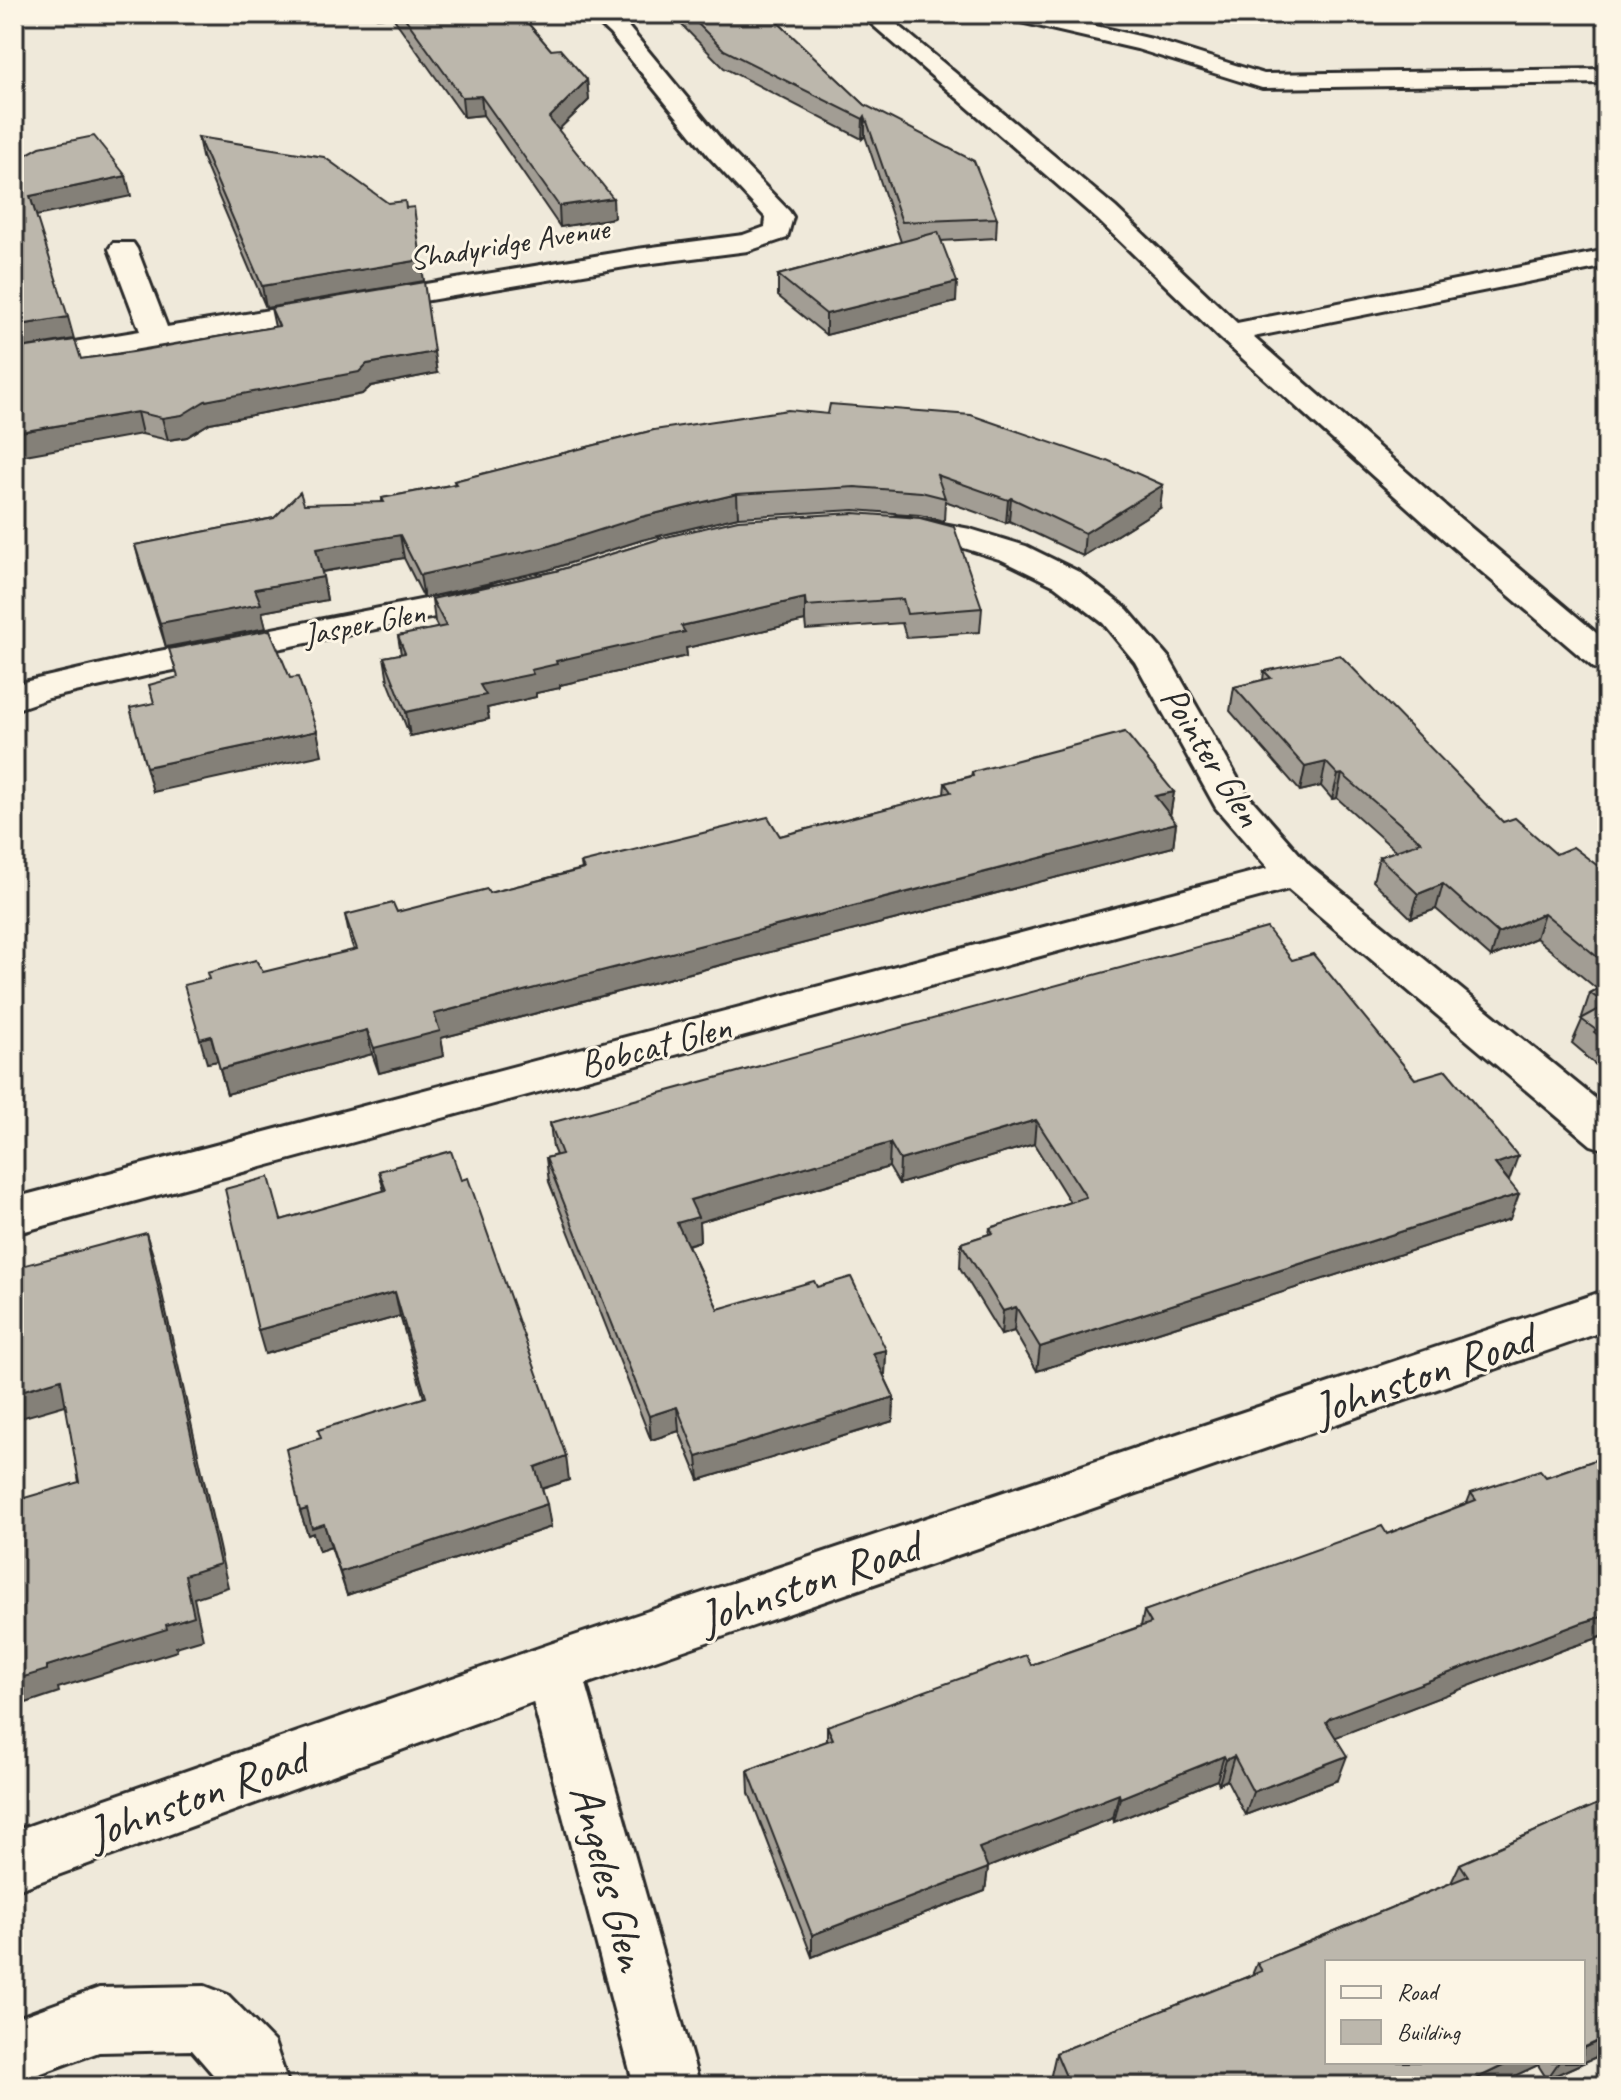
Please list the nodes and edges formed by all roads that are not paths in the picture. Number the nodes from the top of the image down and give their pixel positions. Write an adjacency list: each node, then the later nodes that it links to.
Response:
1 (599, 14): 8 (street, Shadyridge Avenue)
2 (871, 14): 7 (street)
3 (1015, 14): 4 (street)
4 (1607, 76)
5 (123, 249): 8 (street)
6 (1607, 258): 7 (street)
7 (1231, 333): 12 (street)
8 (156, 335): 9 (street, Shadyridge Avenue)
9 (14, 361)
10 (868, 524): 14 (street, Pointer Glen)
11 (529, 588): 13 (street, Jasper Glen)
12 (1607, 660)
13 (14, 699)
14 (1295, 874): 15 (street, Pointer Glen); 16 (street, Bobcat Glen)
15 (1607, 1133)
16 (14, 1216)
17 (1607, 1310): 18 (street, Johnston Road)
18 (553, 1669): 19 (street, Johnston Road); 22 (street, Angeles Glen)
19 (14, 1861)
20 (14, 2051): 21 (street)
21 (256, 2086)
22 (667, 2086)

